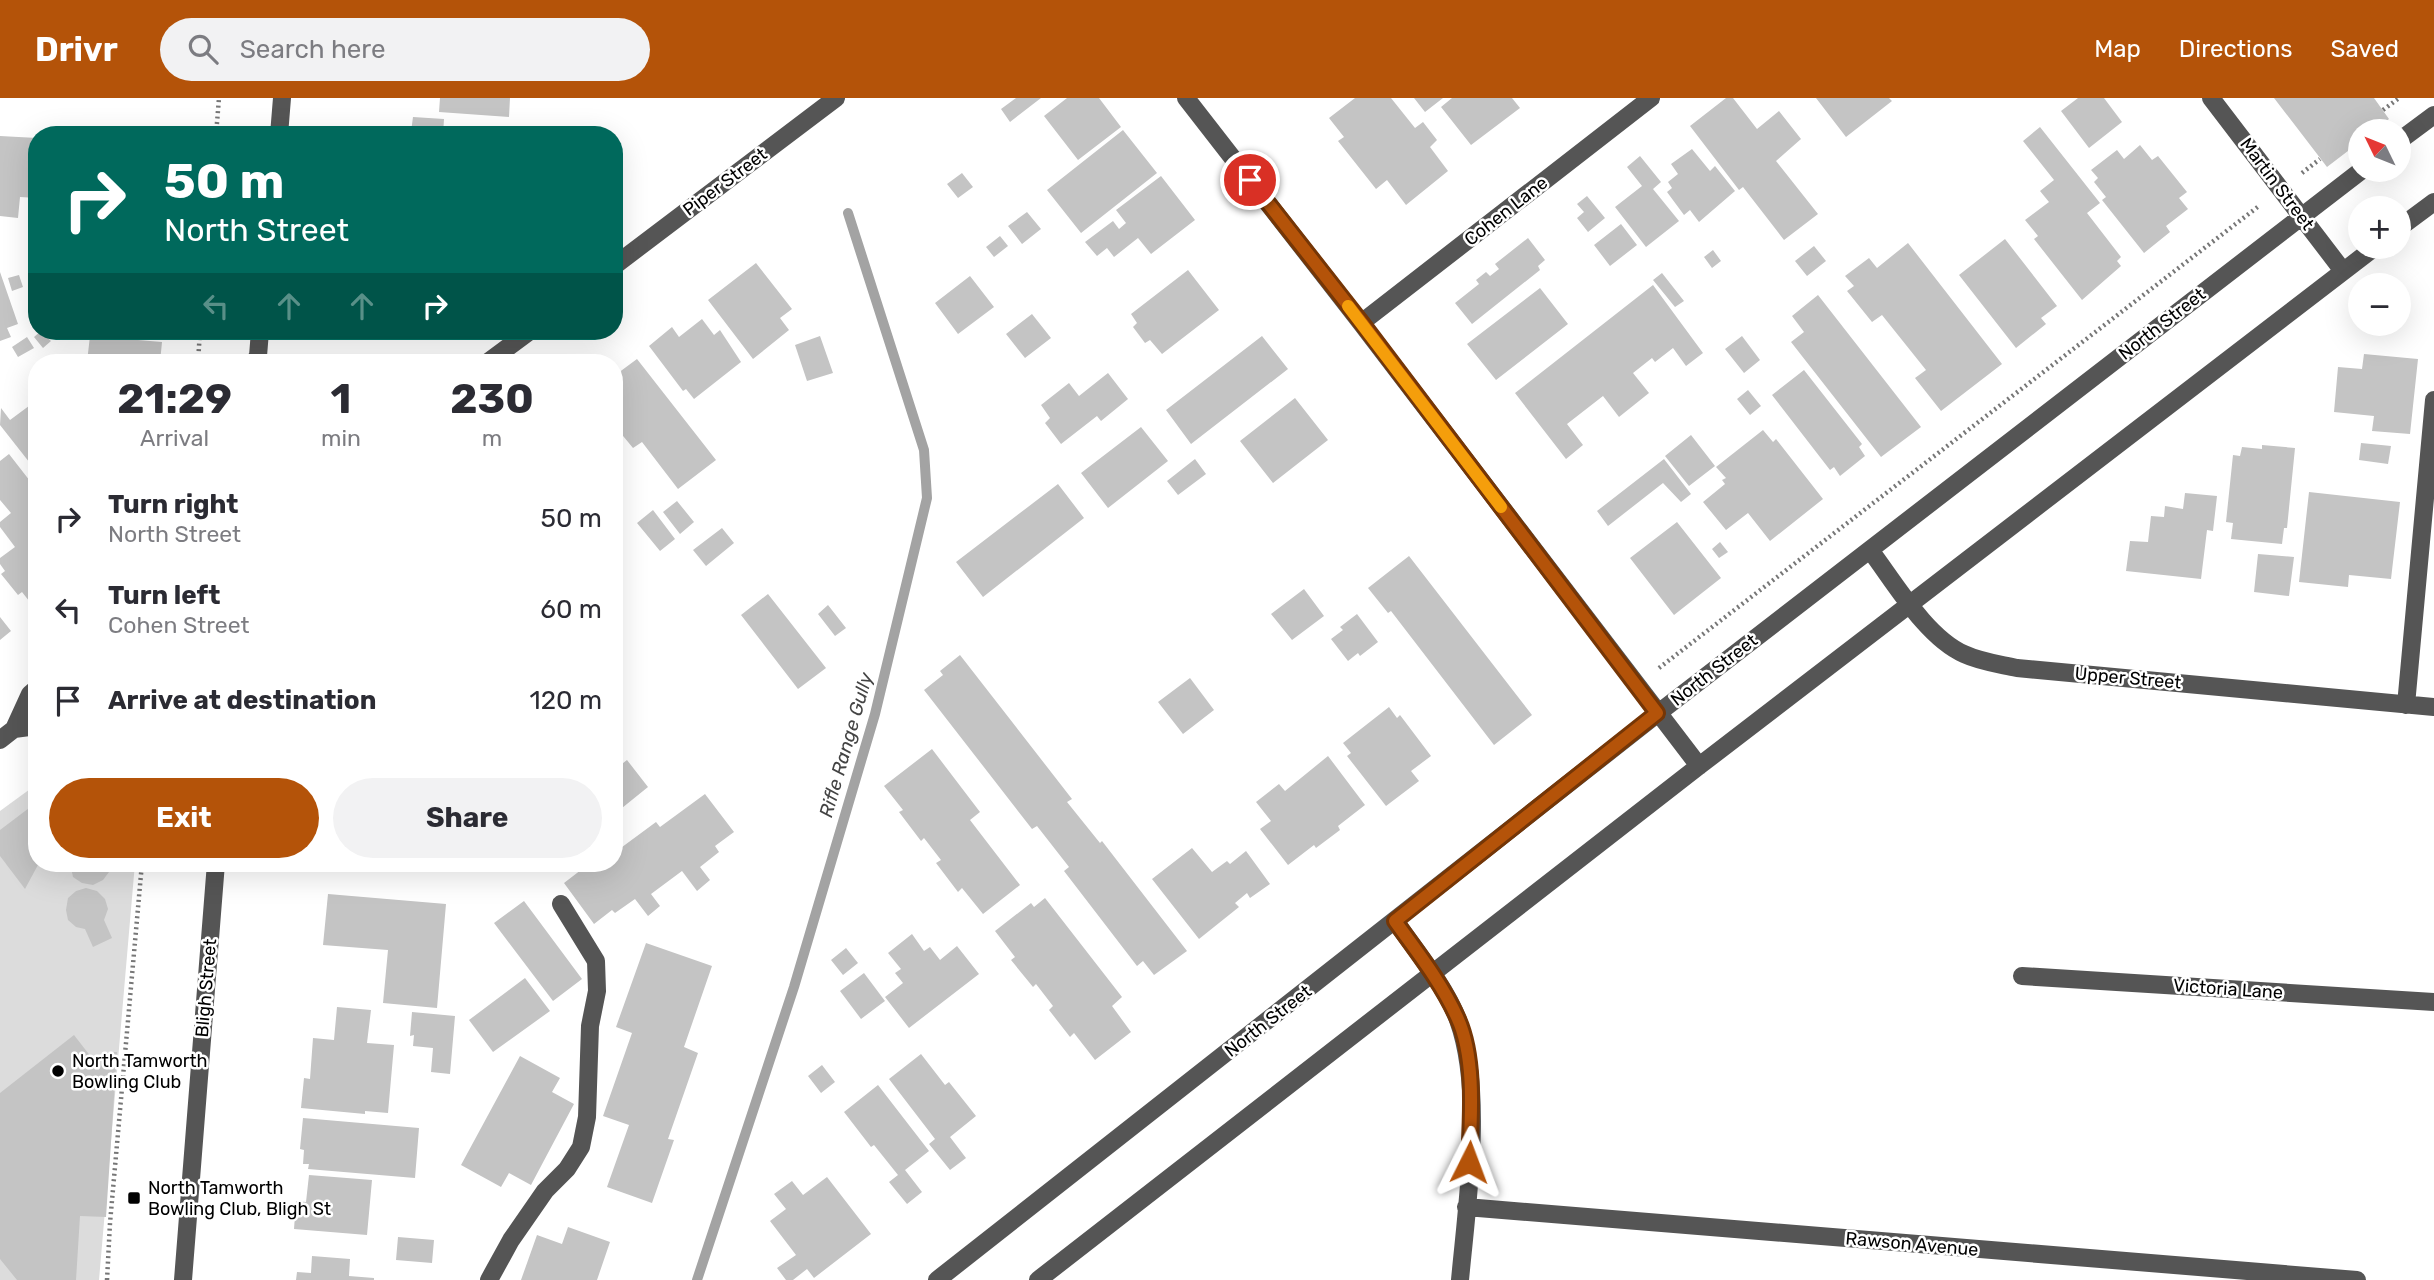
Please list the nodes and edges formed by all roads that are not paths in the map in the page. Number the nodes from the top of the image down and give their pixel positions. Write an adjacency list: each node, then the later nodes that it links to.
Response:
1 (282, 98): 7 (street)
2 (836, 98): 14 (street, Piper Street)
3 (1186, 98): 16 (street)
4 (1651, 98): 16 (street, Cohen Lane)
5 (2211, 98): 11 (street, Martin Street)
6 (2434, 115): 8 (street)
7 (280, 126)
8 (2412, 131)
9 (2348, 181): 11 (street, North Street)
10 (2434, 203): 12 (street)
11 (2302, 216): 15 (street, Martin Street); 20 (street, North Street)
12 (2411, 219)
13 (2359, 259): 15 (street)
14 (623, 260)
15 (2343, 271): 21 (street)
16 (1362, 323): 25 (street)
17 (518, 340): 18 (street)
18 (499, 354)
19 (2434, 400): 23 (street)
20 (1870, 550): 21 (street, Upper Street); 25 (street, North Street)
21 (1910, 604): 23 (street, Upper Street); 28 (street)
22 (28, 697): 27 (street)
23 (2406, 705): 24 (street, Upper Street)
24 (2434, 707)
25 (1657, 713): 28 (street); 31 (street, North Street)
26 (28, 728): 27 (street)
27 (7, 734)
28 (1699, 766): 32 (street)
29 (215, 872): 36 (street, Bligh Street)
30 (561, 904): 37 (street)
31 (1395, 921): 32 (street); 38 (street, North Street)
32 (1433, 974): 35 (street); 39 (street)
33 (2022, 976): 34 (street, Victoria Lane)
34 (2434, 1002)
35 (1466, 1207): 40 (street); 41 (street, Rawson Avenue)
36 (183, 1280)
37 (489, 1280)
38 (937, 1280)
39 (1038, 1280)
40 (1460, 1280)
41 (2357, 1280)

